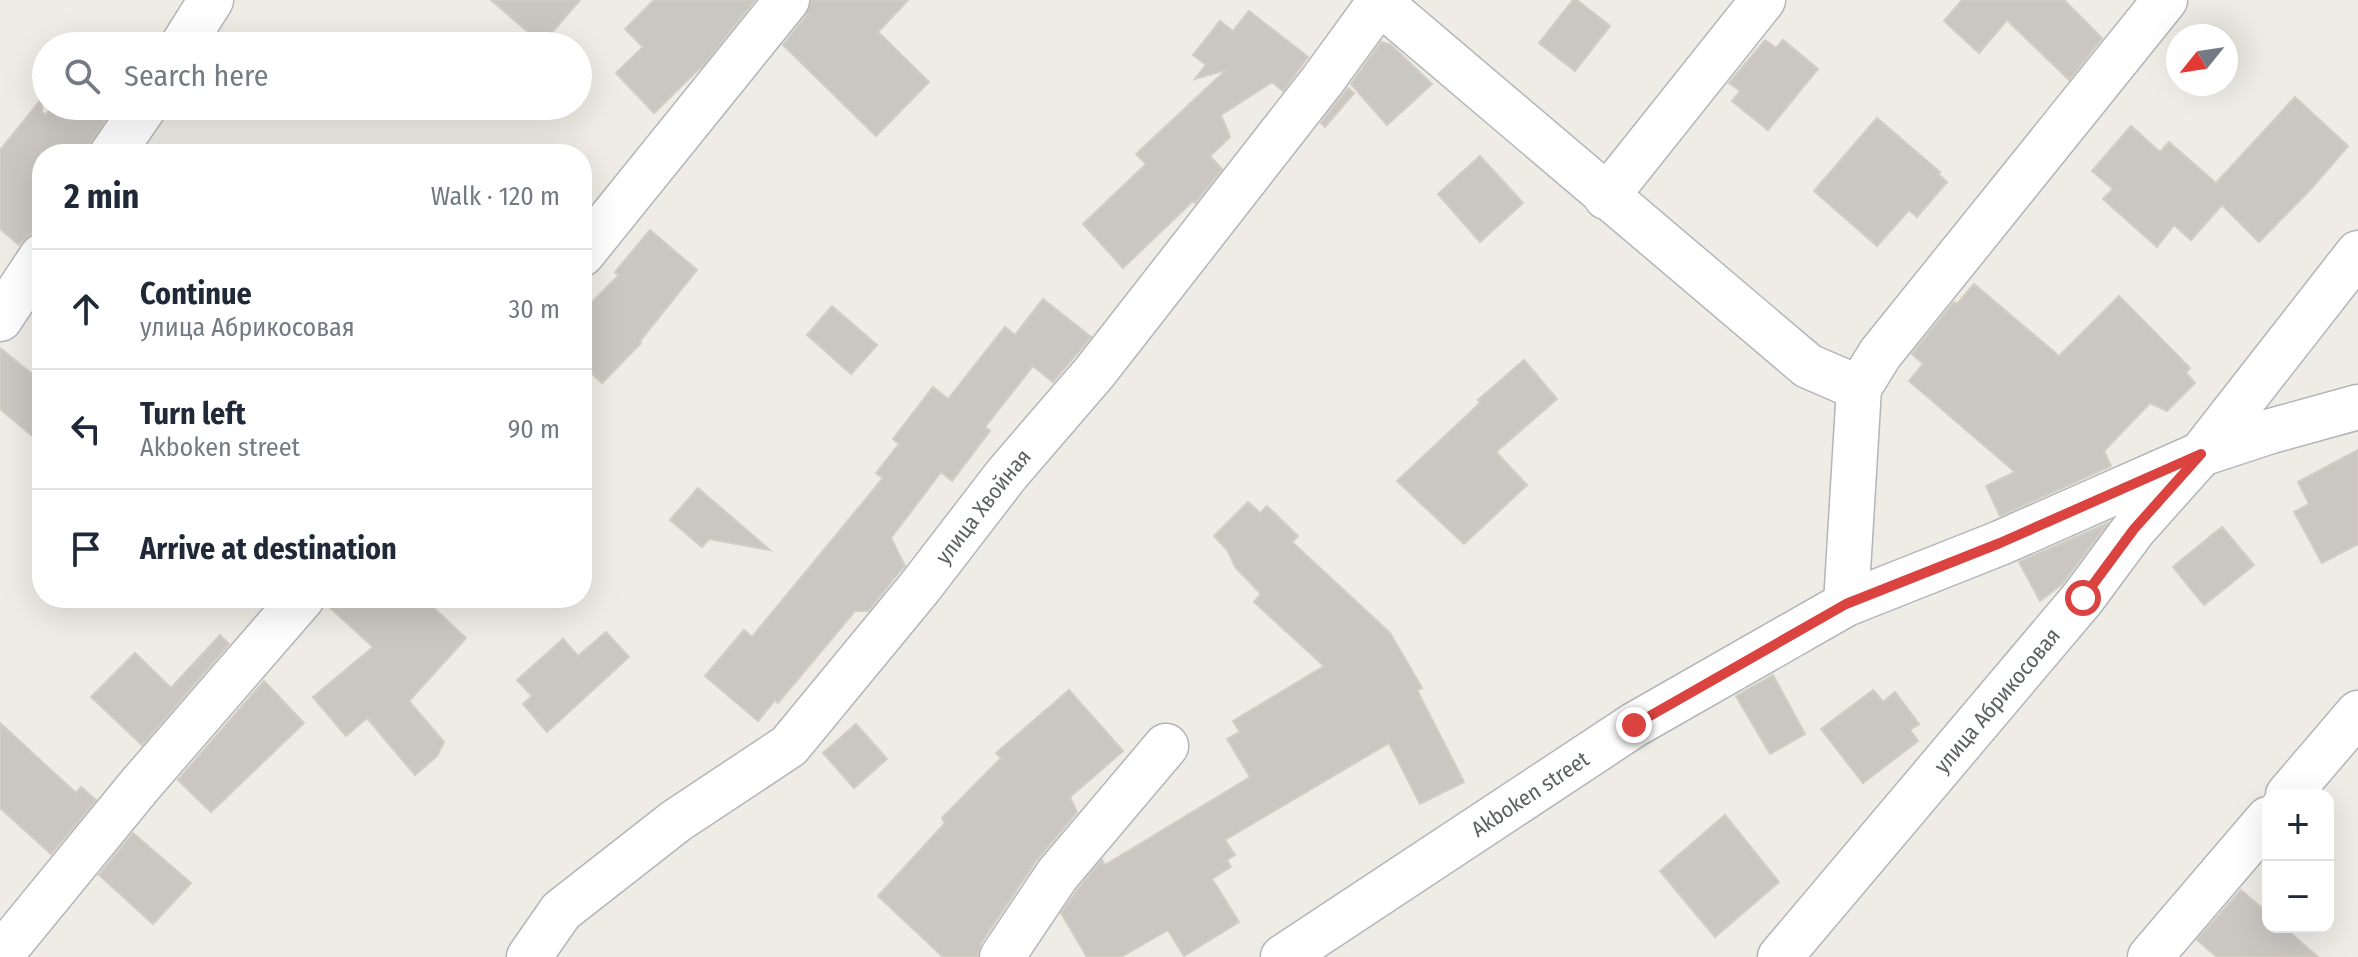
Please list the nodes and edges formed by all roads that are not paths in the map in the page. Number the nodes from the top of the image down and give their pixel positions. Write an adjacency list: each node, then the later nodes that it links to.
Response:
1 (211, 0): 6 (street)
2 (787, 0): 10 (street)
3 (1763, 0): 9 (street)
4 (2165, 0): 14 (street)
5 (1379, 1): 9 (street); 24 (street, улица Хвойная)
6 (191, 32)
7 (135, 120): 8 (street)
8 (119, 144)
9 (1606, 197): 14 (street)
10 (592, 242)
11 (2358, 253): 16 (street, улица Абрикосовая)
12 (32, 271): 13 (street)
13 (0, 319)
14 (1859, 388): 17 (street)
15 (2358, 407): 16 (street, Akboken street)
16 (2201, 454): 17 (street, Akboken street); 27 (street, улица Абрикосовая)
17 (1846, 604): 26 (street, Akboken street)
18 (293, 608): 23 (street)
19 (2358, 713): 21 (street)
20 (1166, 746): 25 (street)
21 (2293, 789)
22 (2262, 826): 28 (street)
23 (0, 956)
24 (529, 957)
25 (1002, 957)
26 (1283, 957)
27 (1780, 957)
28 (2150, 957)

